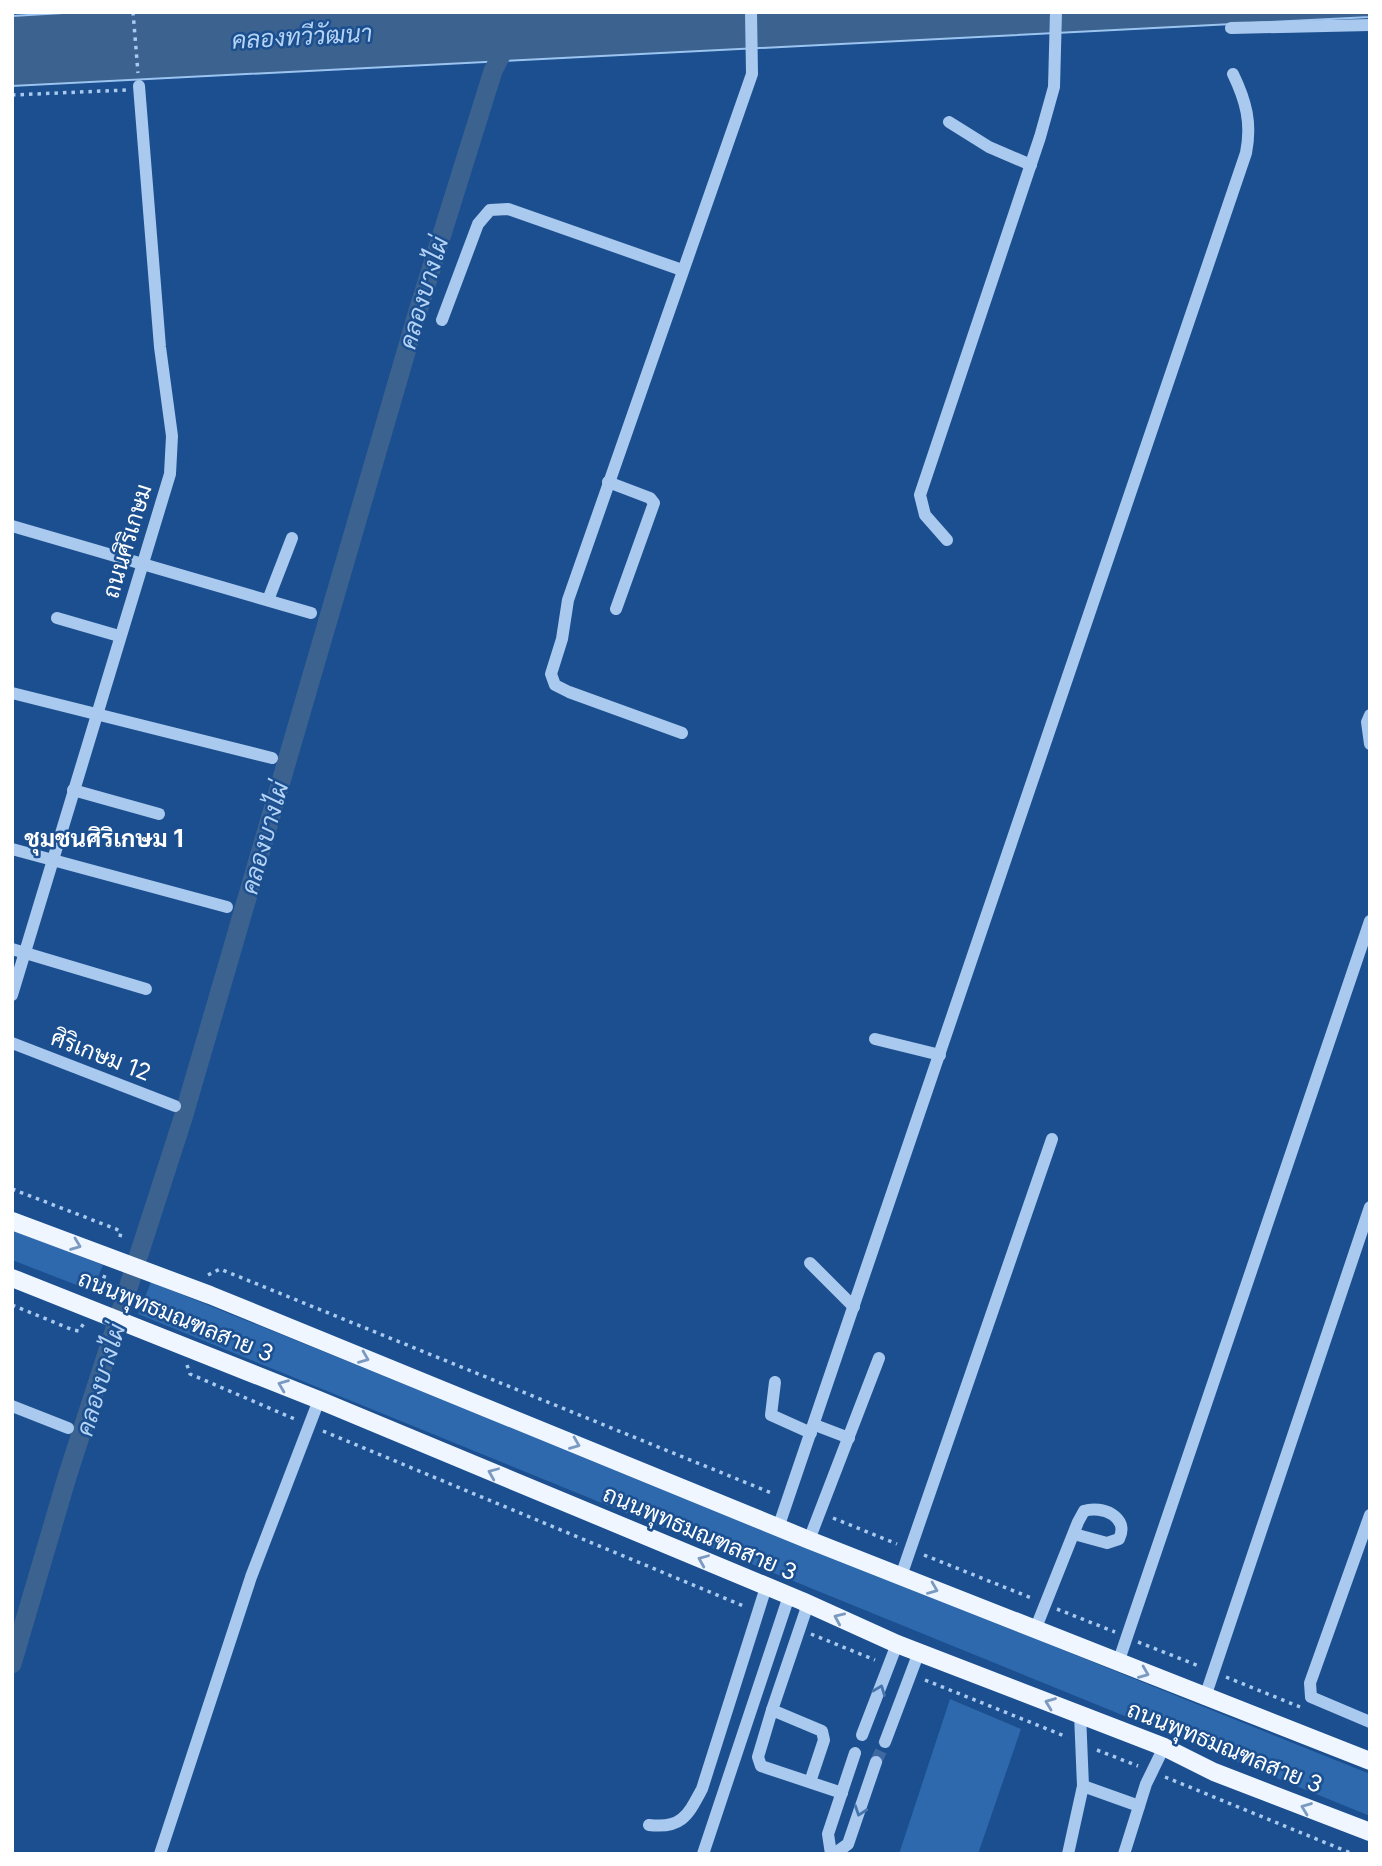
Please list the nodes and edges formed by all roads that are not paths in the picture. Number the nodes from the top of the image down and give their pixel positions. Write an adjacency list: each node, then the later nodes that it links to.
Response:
1 (751, 12): 9 (street)
2 (1056, 12): 8 (street)
3 (1370, 25): 4 (street)
4 (1231, 28)
5 (1233, 74): 38 (street)
6 (139, 88): 15 (street, ถนนศิริเกษม)
7 (948, 122): 8 (street)
8 (1031, 165): 14 (street)
9 (682, 270): 10 (street); 11 (street)
10 (442, 320)
11 (608, 482): 17 (street); 24 (street)
12 (12, 526): 15 (street)
13 (292, 538): 16 (street)
14 (947, 540)
15 (142, 562): 16 (street); 20 (street, ถนนศิริเกษม)
16 (268, 600): 18 (street)
17 (616, 609)
18 (311, 613)
19 (57, 618): 20 (street)
20 (119, 636): 22 (street, ถนนศิริเกษม)
21 (12, 692): 22 (street)
22 (96, 713): 26 (street); 27 (street, ถนนศิริเกษม)
23 (1370, 715): 25 (street)
24 (682, 733)
25 (1370, 744)
26 (272, 758)
27 (73, 790): 28 (street); 30 (street, ถนนศิริเกษม)
28 (159, 814)
29 (12, 849): 30 (street)
30 (53, 861): 31 (street); 33 (street, ถนนศิริเกษม)
31 (227, 907)
32 (1370, 921): 64 (street)
33 (19, 951): 34 (street); 35 (street, ถนนศิริเกษม)
34 (146, 989)
35 (12, 995)
36 (875, 1040): 38 (street)
37 (12, 1043): 39 (street, ศิริเกษม 12)
38 (940, 1055): 45 (street)
39 (174, 1107)
40 (1052, 1139): 57 (street)
41 (1370, 1207): 65 (street)
42 (12, 1221): 54 (main road, ถนนพุทธมณฑลสาย 3, one-way to 54)
43 (810, 1263): 45 (street)
44 (12, 1278): 48 (main road, ถนนพุทธมณฑลสาย 3, one-way to 44)
45 (854, 1307): 51 (street)
46 (879, 1358): 52 (street)
47 (775, 1382): 51 (street)
48 (319, 1401): 58 (main road, ถนนพุทธมณฑลสาย 3, one-way to 48); 81 (street)
49 (12, 1406): 50 (street)
50 (68, 1428)
51 (813, 1429): 52 (street); 54 (street)
52 (849, 1438): 56 (street)
53 (1370, 1515): 68 (street)
54 (778, 1528): 56 (main road, ถนนพุทธมณฑลสาย 3)
55 (1074, 1534): 61 (street)
56 (809, 1540): 57 (main road, ถนนพุทธมณฑลสาย 3)
57 (901, 1576): 61 (main road, ถนนพุทธมณฑลสาย 3, one-way to 61)
58 (766, 1587): 59 (main road, ถนนพุทธมณฑลสาย 3); 79 (street)
59 (789, 1596): 60 (main road, ถนนพุทธมณฑลสาย 3); 82 (street)
60 (808, 1604): 62 (main road, ถนนพุทธมณฑลสาย 3, one-way to 60); 66 (street)
61 (1035, 1629): 64 (main road, ถนนพุทธมณฑลสาย 3)
62 (897, 1644): 63 (main road, ถนนพุทธมณฑลสาย 3); 69 (street, one-way to 62)
63 (919, 1652): 67 (main road, ถนนพุทธมณฑลสาย 3, one-way to 63); 70 (street)
64 (1118, 1662): 65 (main road, ถนนพุทธมณฑลสาย 3, one-way to 65)
65 (1205, 1697): 73 (main road, ถนนพุทธมณฑลสาย 3)
66 (772, 1710): 75 (street); 75 (street)
67 (1080, 1714): 71 (main road, ถนนพุทธมณฑลสาย 3); 76 (street)
68 (1370, 1722)
69 (862, 1735)
70 (885, 1742)
71 (1164, 1747): 78 (street); 80 (main road, ถนนพุทธมณฑลสาย 3, one-way to 71)
72 (855, 1753): 77 (street)
73 (1370, 1760)
74 (876, 1762): 83 (street, one-way to 83)
75 (810, 1782): 77 (street)
76 (1083, 1786): 78 (street); 84 (street)
77 (842, 1793): 83 (street)
78 (1139, 1806): 85 (street)
79 (649, 1825)
80 (1370, 1832)
81 (160, 1854)
82 (704, 1854)
83 (833, 1854)
84 (1068, 1854)
85 (1124, 1854)

